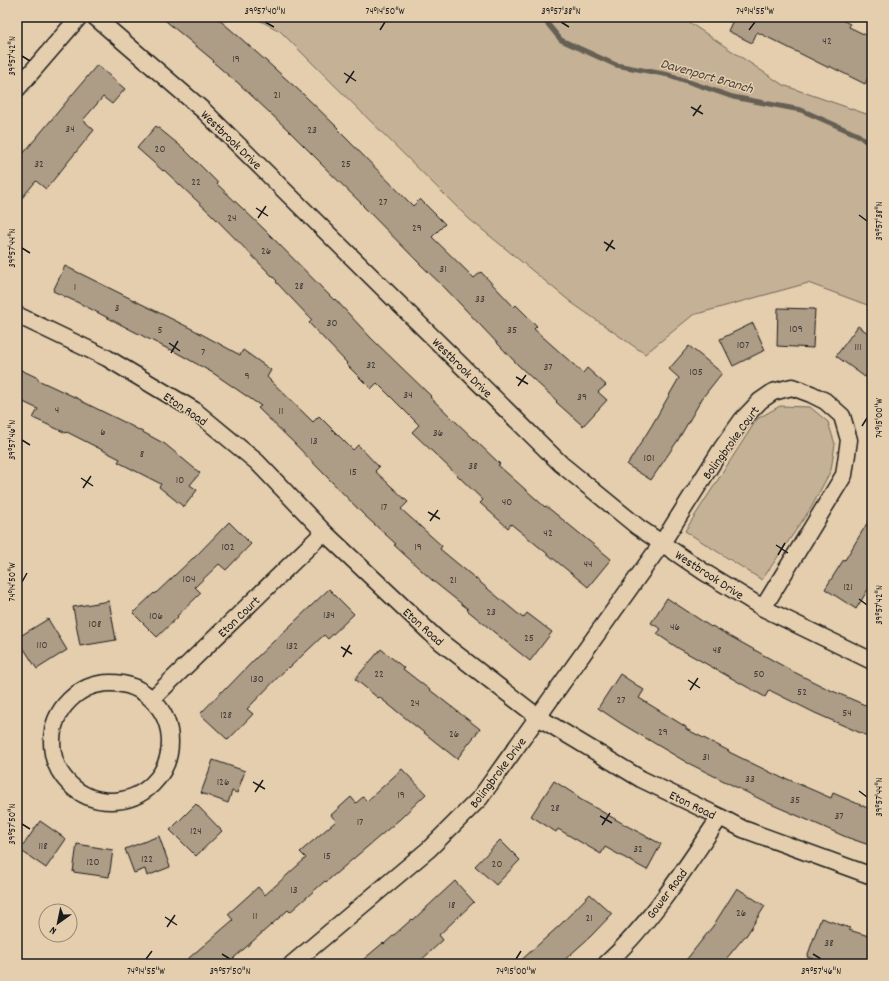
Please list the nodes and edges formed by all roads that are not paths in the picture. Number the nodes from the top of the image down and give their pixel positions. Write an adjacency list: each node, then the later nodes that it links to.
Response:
1 (79, 17): 3 (street)
2 (95, 17): 6 (street, Westbrook Drive)
3 (17, 89)
4 (17, 315): 5 (street, Eton Road)
5 (324, 532): 9 (street, Eton Court); 10 (street, Eton Road)
6 (662, 543): 7 (street, Westbrook Drive); 7 (street, Bolingbroke Court); 10 (street, Bolingbroke Drive)
7 (763, 608): 8 (street, Westbrook Drive)
8 (872, 661)
9 (152, 699): 9 (street)
10 (538, 717): 11 (street, Eton Road); 13 (street, Bolingbroke Drive)
11 (720, 817): 12 (street, Eton Road); 14 (street, Gower Road)
12 (872, 876)
13 (292, 964)
14 (606, 964)

